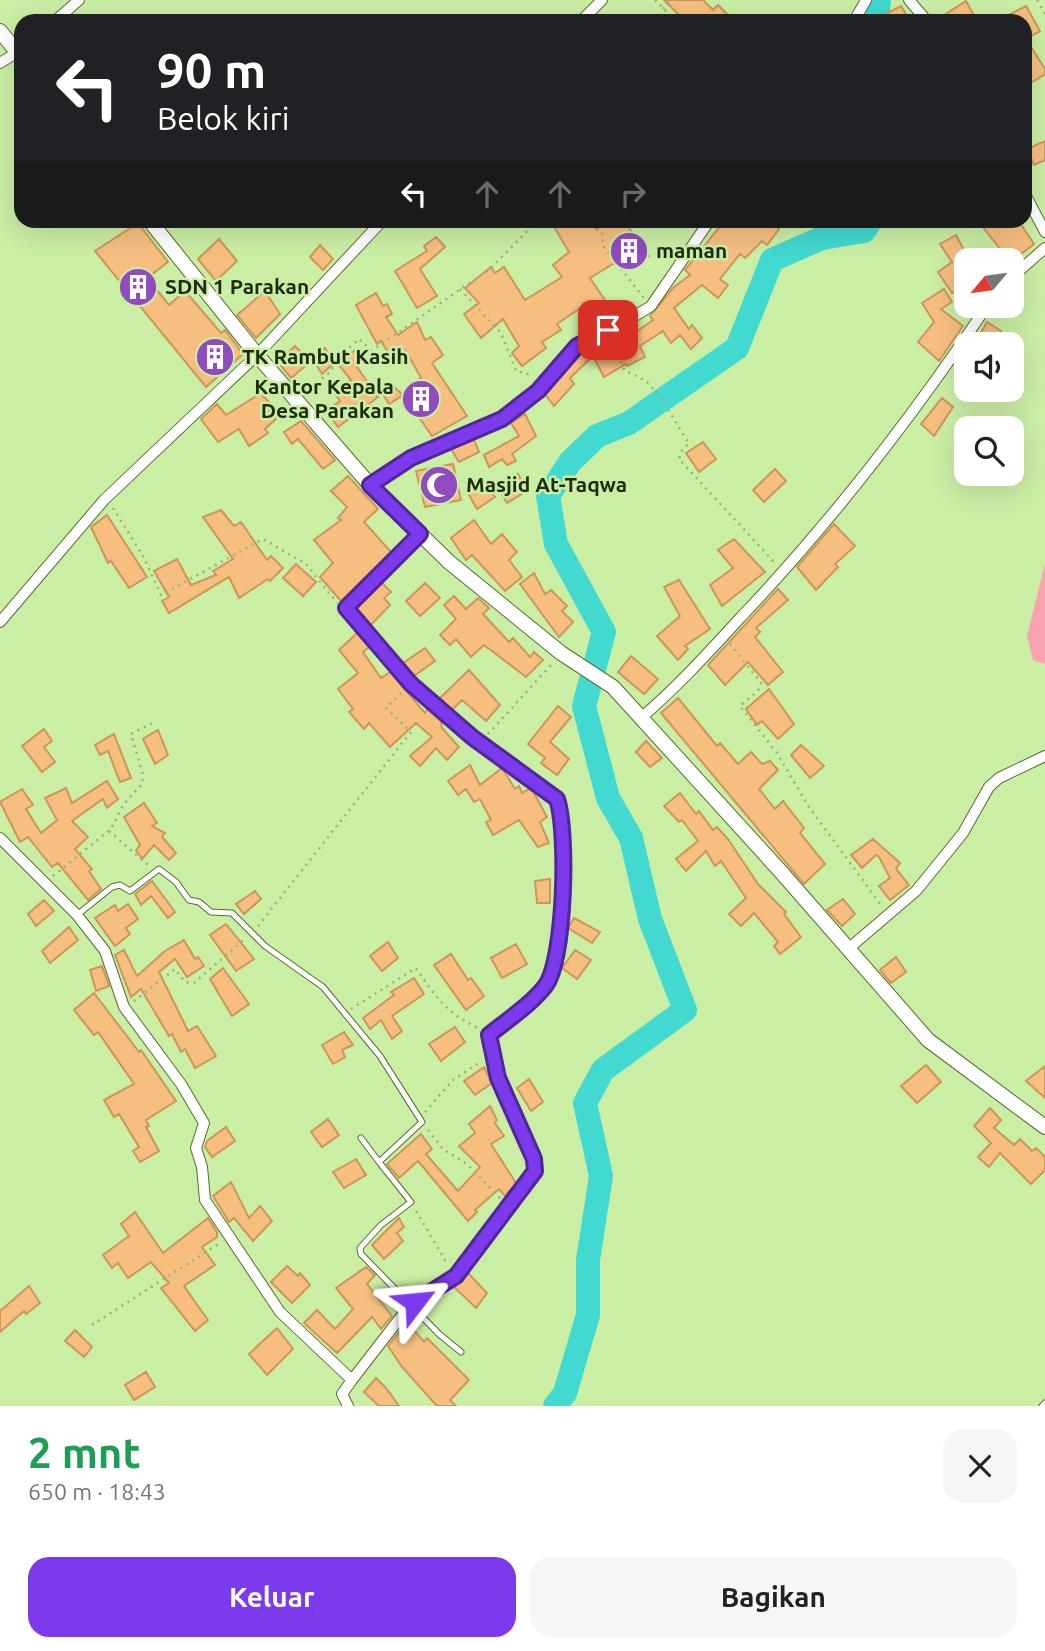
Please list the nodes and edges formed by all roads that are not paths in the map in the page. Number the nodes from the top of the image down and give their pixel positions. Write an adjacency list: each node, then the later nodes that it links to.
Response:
1 (79, 0): 4 (street)
2 (601, 0): 5 (street)
3 (909, 0): 6 (street)
4 (63, 14)
5 (588, 14)
6 (921, 14)
7 (0, 31): 8 (street)
8 (14, 46)
9 (1032, 207): 13 (street)
10 (155, 228): 17 (street)
11 (376, 228): 17 (street)
12 (705, 228): 18 (street)
13 (1045, 232)
14 (1045, 248): 15 (street)
15 (1024, 266)
16 (979, 318): 21 (street)
17 (257, 355): 18 (street); 20 (street)
18 (370, 485): 19 (street)
19 (420, 534): 21 (street); 29 (street)
20 (0, 622)
21 (640, 718): 25 (street)
22 (1045, 756): 25 (street)
23 (0, 838): 24 (street)
24 (77, 915): 28 (lane); 31 (street)
25 (848, 949): 26 (street)
26 (1045, 1127)
27 (361, 1138): 28 (lane)
28 (379, 1162): 29 (lane)
29 (410, 1306): 30 (lane); 31 (street)
30 (461, 1352)
31 (352, 1380): 32 (street)
32 (348, 1406)

